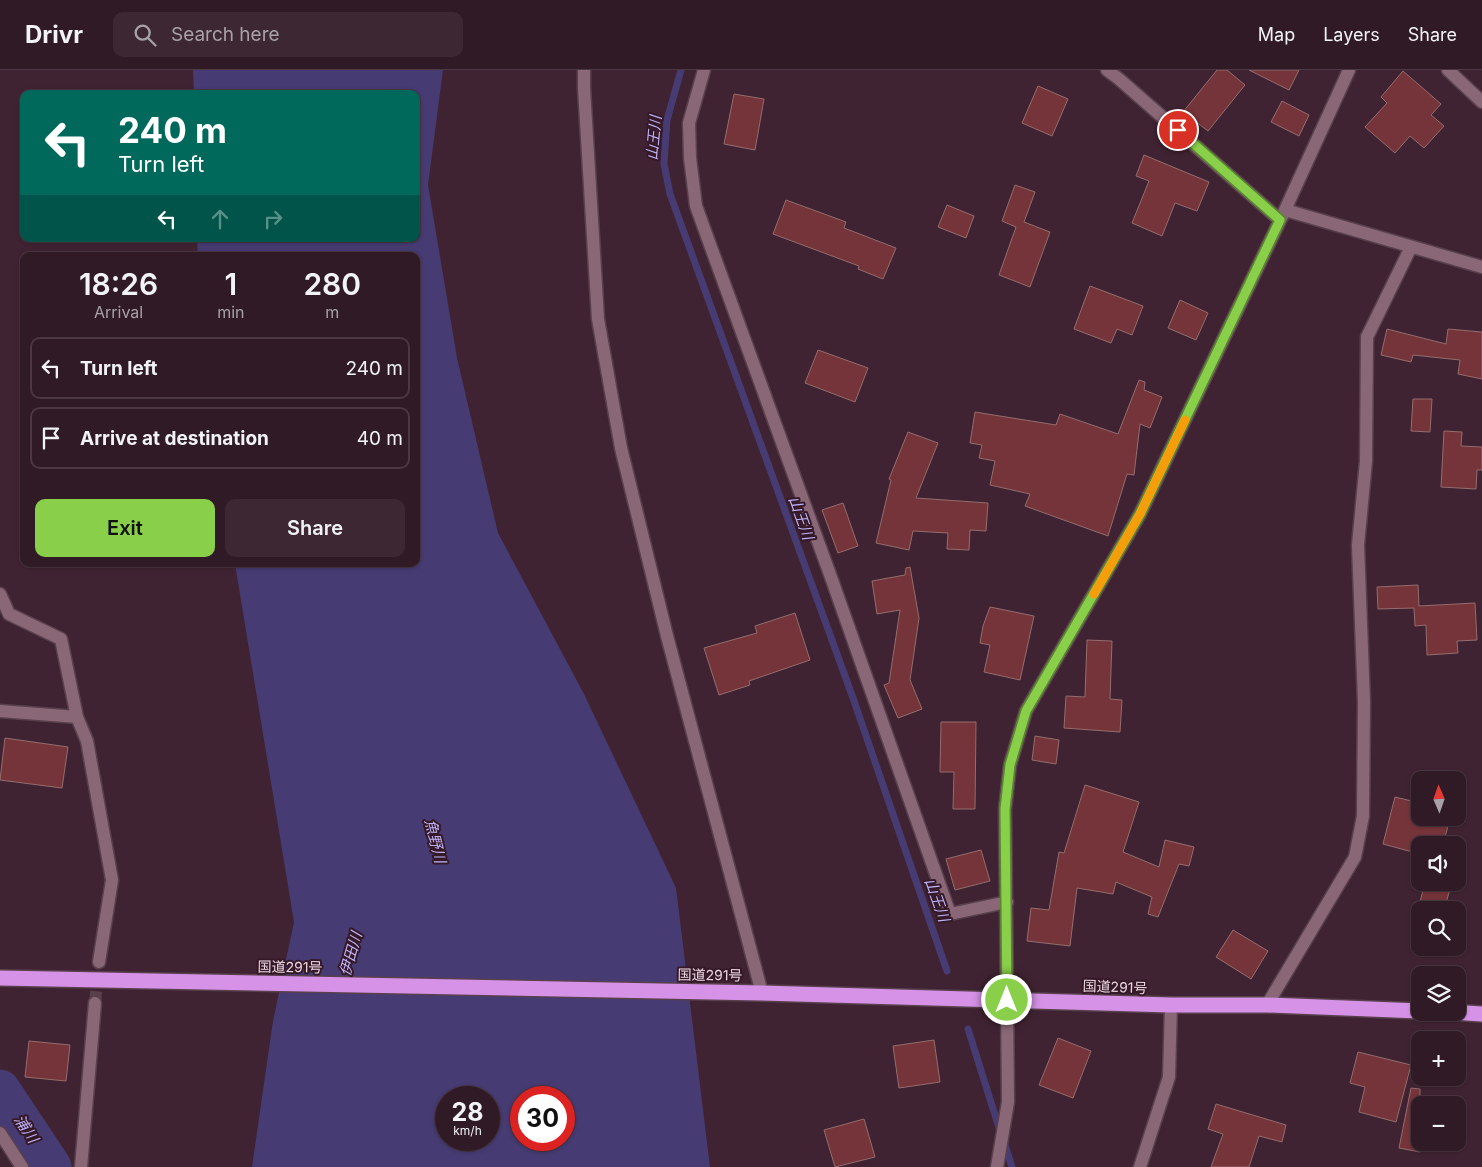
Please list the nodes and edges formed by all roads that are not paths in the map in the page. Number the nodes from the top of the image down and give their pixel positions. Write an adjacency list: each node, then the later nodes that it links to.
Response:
1 (584, 70): 16 (street)
2 (704, 70): 13 (street)
3 (1106, 70): 7 (street)
4 (1349, 70): 7 (street)
5 (1448, 70): 6 (street)
6 (1482, 102)
7 (1282, 215): 8 (street); 13 (street)
8 (1411, 247): 9 (street); 20 (street)
9 (1482, 267)
10 (0, 594): 12 (street)
11 (0, 711): 12 (street)
12 (77, 717): 14 (street)
13 (1007, 902): 17 (street)
14 (100, 962)
15 (0, 978): 16 (highway, 国道291号)
16 (756, 993): 17 (highway, 国道291号)
17 (1007, 1000): 19 (highway, 国道291号); 25 (street)
18 (95, 1003): 27 (street)
19 (1171, 1005): 20 (highway, 国道291号); 28 (street)
20 (1267, 1005): 21 (highway, 国道291号)
21 (1411, 1011)
22 (1466, 1013): 23 (highway)
23 (1482, 1014)
24 (0, 1133): 26 (street)
25 (997, 1166)
26 (22, 1167)
27 (81, 1167)
28 (1140, 1167)

